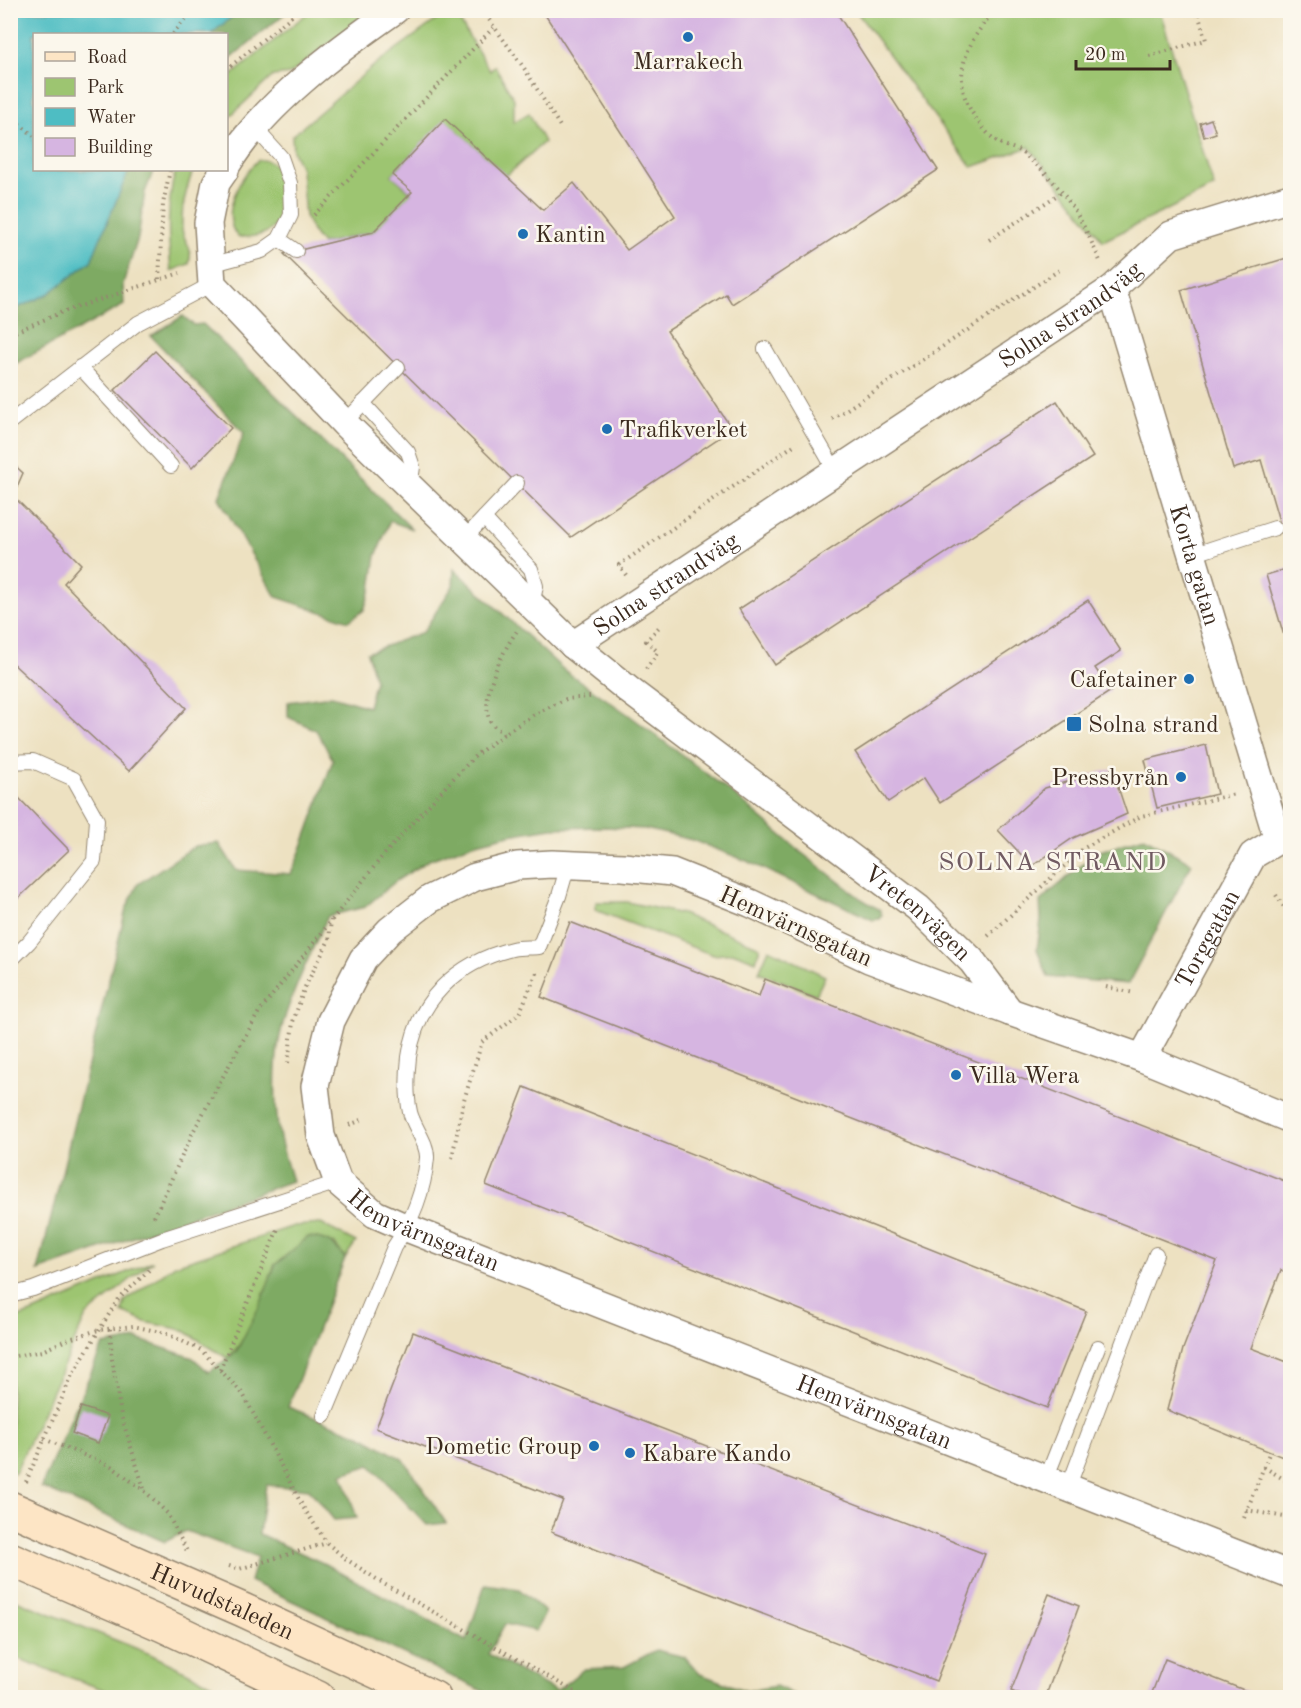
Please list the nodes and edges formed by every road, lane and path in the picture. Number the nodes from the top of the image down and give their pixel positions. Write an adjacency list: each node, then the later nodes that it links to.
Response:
1 (194, 10): 8 (path)
2 (299, 10): 10 (path)
3 (395, 10): 12 (street)
4 (482, 10): 7 (path)
5 (995, 10): 18 (path)
6 (1197, 10): 9 (path)
7 (494, 27): 13 (path); 21 (path)
8 (174, 33)
9 (1149, 56)
10 (228, 68)
11 (10, 116): 14 (path)
12 (255, 128): 15 (street); 21 (lane)
13 (561, 128)
14 (33, 135)
15 (228, 164)
16 (170, 171): 25 (path)
17 (224, 171): 23 (street)
18 (1062, 192): 20 (path); 24 (path)
19 (1290, 198): 24 (street, Solna strandväg)
20 (989, 240)
21 (287, 245): 23 (lane)
22 (1061, 269): 32 (path)
23 (211, 274): 27 (lane); 31 (street, Solna strandväg)
24 (1113, 289): 34 (street, Solna strandväg); 40 (street, Korta gatan)
25 (10, 334)
26 (765, 349): 32 (lane)
27 (80, 367): 30 (lane); 33 (lane)
28 (398, 367): 29 (lane)
29 (363, 403): 31 (lane); 36 (lane)
30 (10, 422)
31 (344, 423): 36 (street, Solna strandväg)
32 (812, 432): 34 (lane); 41 (path)
33 (171, 466)
34 (836, 472): 44 (street, Solna strandväg)
35 (517, 483): 37 (lane)
36 (410, 487): 39 (street, Solna strandväg)
37 (484, 518): 39 (lane); 42 (lane)
38 (1275, 528): 40 (lane)
39 (464, 539): 42 (street, Solna strandväg)
40 (1192, 555): 50 (street, Korta gatan)
41 (619, 565)
42 (532, 605): 44 (street, Solna strandväg); 47 (path)
43 (665, 621): 45 (path)
44 (573, 645): 59 (street, Vretenvägen)
45 (658, 652)
46 (600, 696): 47 (path)
47 (504, 734): 64 (path)
48 (10, 762): 56 (lane)
49 (1235, 794): 54 (path)
50 (1284, 841): 60 (street, Torggatan)
51 (568, 865): 59 (street, Hemvärnsgatan); 63 (street, Hemvärnsgatan); 66 (lane)
52 (1276, 896): 53 (path)
53 (1290, 916)
54 (987, 936)
55 (543, 960): 62 (path)
56 (10, 961)
57 (1106, 987): 58 (path)
58 (1134, 993)
59 (1011, 1012): 60 (street)
60 (1142, 1058): 61 (street)
61 (1290, 1119)
62 (452, 1159)
63 (338, 1182): 66 (street, Hemvärnsgatan); 67 (lane)
64 (153, 1217)
65 (281, 1220): 74 (path)
66 (407, 1228): 75 (lane); 80 (street, Hemvärnsgatan)
67 (162, 1239): 69 (lane); 71 (path)
68 (1156, 1254): 80 (lane)
69 (10, 1295)
70 (110, 1329): 71 (path); 74 (path); 81 (path)
71 (98, 1330): 73 (path); 76 (path)
72 (1098, 1347): 80 (lane)
73 (10, 1357)
74 (220, 1370): 86 (path)
75 (324, 1416)
76 (44, 1439): 81 (path); 82 (path)
77 (1270, 1452): 78 (path)
78 (1264, 1467): 79 (path); 83 (path)
79 (1290, 1483)
80 (1057, 1484): 92 (street, Hemvärnsgatan)
81 (146, 1492): 88 (path)
82 (18, 1495): 96 (main road, Huvudstaleden)
83 (1246, 1510): 84 (path); 85 (path)
84 (1244, 1518)
85 (1290, 1518)
86 (327, 1543): 91 (path); 97 (path)
87 (180, 1552): 88 (path)
88 (187, 1552): 89 (path)
89 (196, 1555)
90 (10, 1559): 93 (main road, Huvudstaleden)
91 (222, 1564)
92 (1290, 1575)
93 (163, 1625): 94 (main road); 95 (main road, Huvudstaleden)
94 (278, 1698)
95 (318, 1698)
96 (434, 1698)
97 (586, 1698)

